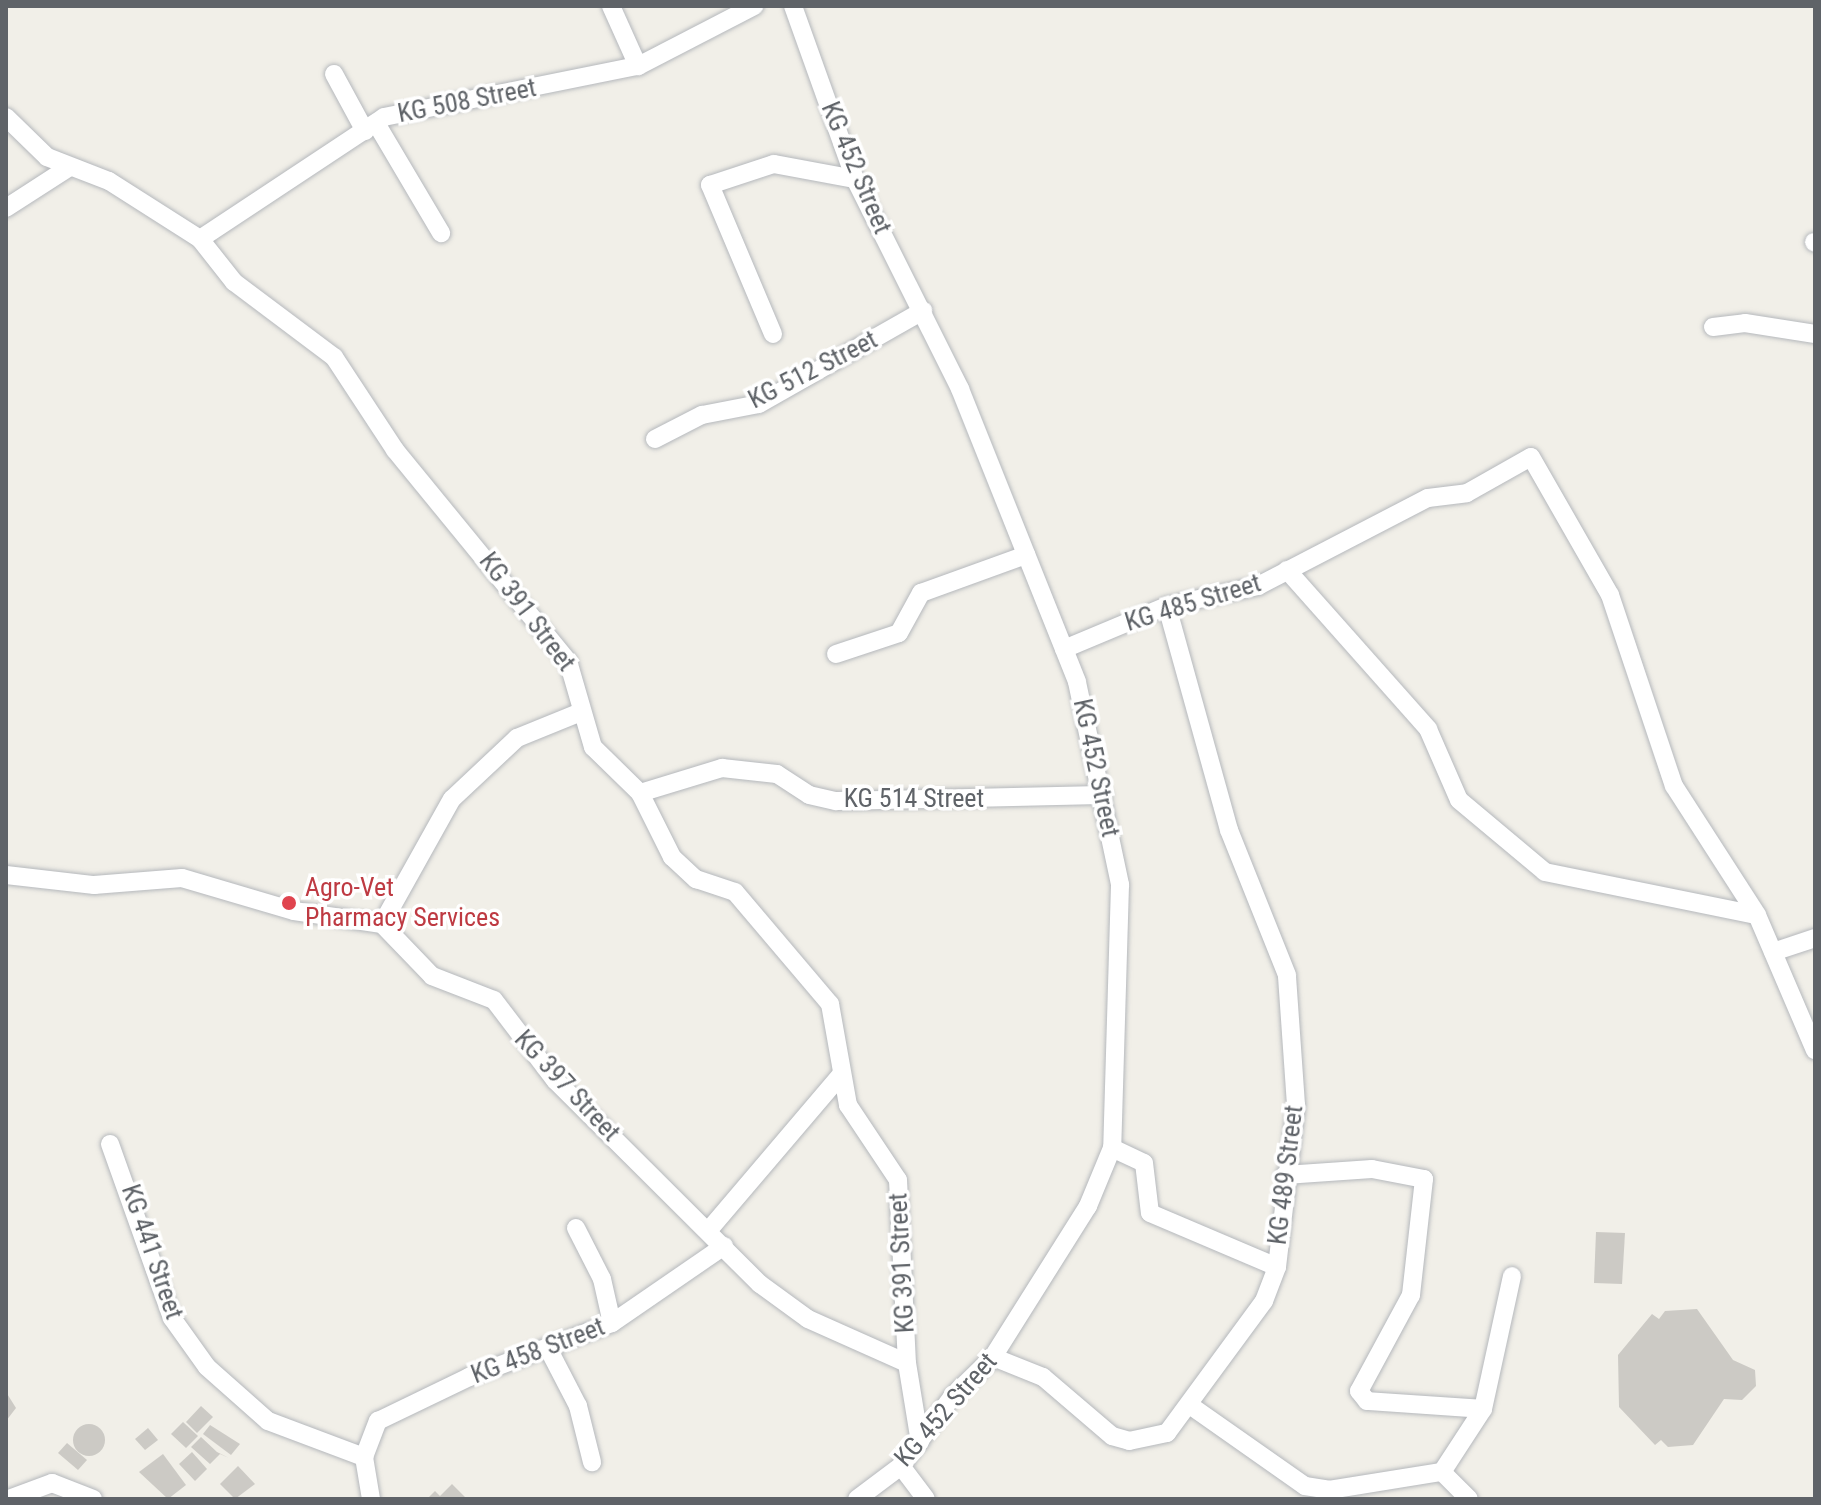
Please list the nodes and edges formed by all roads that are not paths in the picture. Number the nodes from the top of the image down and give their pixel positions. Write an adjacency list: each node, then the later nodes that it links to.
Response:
1 (611, 6): 4 (street)
2 (754, 6): 4 (street, KG 508 Street)
3 (793, 6): 9 (street, KG 452 Street)
4 (638, 66): 7 (street, KG 508 Street)
5 (334, 74): 7 (street)
6 (6, 117): 8 (street, KG 391 Street)
7 (370, 127): 11 (street); 12 (street, KG 508 Street)
8 (68, 168): 10 (street); 12 (street, KG 391 Street)
9 (855, 179): 13 (street, KG 452 Street); 15 (street)
10 (6, 208)
11 (441, 233)
12 (200, 239): 23 (street, KG 391 Street)
13 (923, 311): 17 (street, KG 512 Street); 18 (street, KG 452 Street)
14 (1713, 327): 16 (street)
15 (773, 334)
16 (1815, 334)
17 (655, 439)
18 (1026, 555): 21 (street, KG 452 Street); 22 (street)
19 (1287, 570): 20 (street, KG 485 Street); 27 (street); 27 (street, KG 485 Street)
20 (1167, 606): 21 (street, KG 485 Street); 35 (street, KG 489 Street)
21 (1064, 649): 25 (street, KG 452 Street)
22 (836, 654)
23 (581, 712): 24 (street, KG 391 Street); 28 (street)
24 (640, 793): 25 (street, KG 514 Street); 32 (street, KG 391 Street)
25 (1103, 795): 34 (street, KG 452 Street)
26 (6, 875): 28 (street)
27 (1757, 915): 30 (street)
28 (382, 924): 37 (street, KG 397 Street)
29 (1815, 938): 30 (street)
30 (1773, 952): 31 (street)
31 (1815, 1050)
32 (840, 1076): 37 (street); 44 (street, KG 391 Street)
33 (110, 1144): 48 (street, KG 441 Street)
34 (1112, 1148): 39 (street); 43 (street, KG 452 Street)
35 (1285, 1175): 39 (street, KG 489 Street); 46 (street)
36 (576, 1228): 41 (street)
37 (708, 1231): 38 (street, KG 397 Street)
38 (724, 1246): 41 (street, KG 458 Street); 44 (street, KG 397 Street)
39 (1277, 1267): 45 (street, KG 489 Street)
40 (1512, 1276): 46 (street)
41 (612, 1323): 42 (street, KG 458 Street)
42 (550, 1352): 48 (street, KG 458 Street); 49 (street)
43 (993, 1357): 45 (street, KG 489 Street); 47 (street, KG 452 Street)
44 (907, 1363): 47 (street, KG 391 Street)
45 (1191, 1406): 51 (street)
46 (1483, 1409): 51 (street)
47 (920, 1442): 50 (street, KG 452 Street)
48 (364, 1457): 54 (street)
49 (592, 1462)
50 (901, 1466): 55 (street, KG 452 Street); 56 (street)
51 (1442, 1472): 57 (street)
52 (9, 1499): 53 (street)
53 (93, 1499)
54 (371, 1499)
55 (857, 1499)
56 (926, 1499)
57 (1469, 1499)

